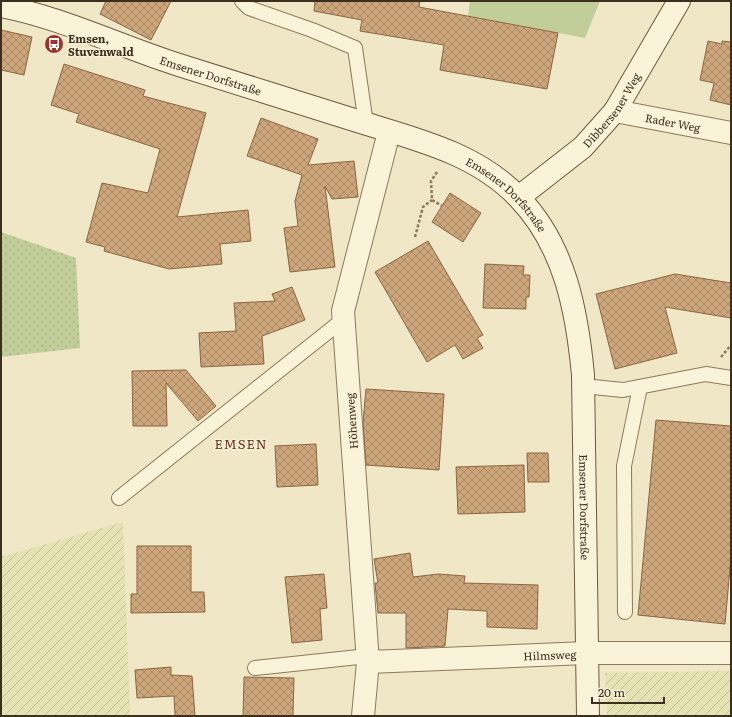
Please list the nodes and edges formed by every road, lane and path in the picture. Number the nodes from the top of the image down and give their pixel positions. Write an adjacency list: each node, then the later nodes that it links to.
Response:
1 (242, 1): 5 (lane)
2 (679, 1): 4 (street, Dibbersener Weg)
3 (1, 6): 5 (street, Emsener Dorfstraße)
4 (615, 111): 7 (street, Rader Weg); 9 (street, Dibbersener Weg)
5 (366, 124): 6 (street, Emsener Dorfstraße)
6 (390, 132): 8 (street, Emsener Dorfstraße); 13 (street, Höhenweg)
7 (731, 133)
8 (452, 152): 9 (street, Emsener Dorfstraße); 10 (path)
9 (519, 197): 15 (street, Emsener Dorfstraße)
10 (432, 200): 11 (path); 12 (path)
11 (442, 206)
12 (415, 237)
13 (344, 319): 17 (lane); 21 (street, Höhenweg)
14 (731, 378): 16 (lane)
15 (583, 386): 16 (lane); 19 (street, Emsener Dorfstraße)
16 (640, 387): 18 (lane)
17 (119, 498)
18 (625, 612)
19 (586, 653): 20 (street, Hilmsweg); 21 (street, Hilmsweg); 24 (street, Emsener Dorfstraße)
20 (731, 653)
21 (368, 659): 22 (lane); 23 (street, Höhenweg)
22 (254, 668)
23 (363, 716)
24 (588, 716)

